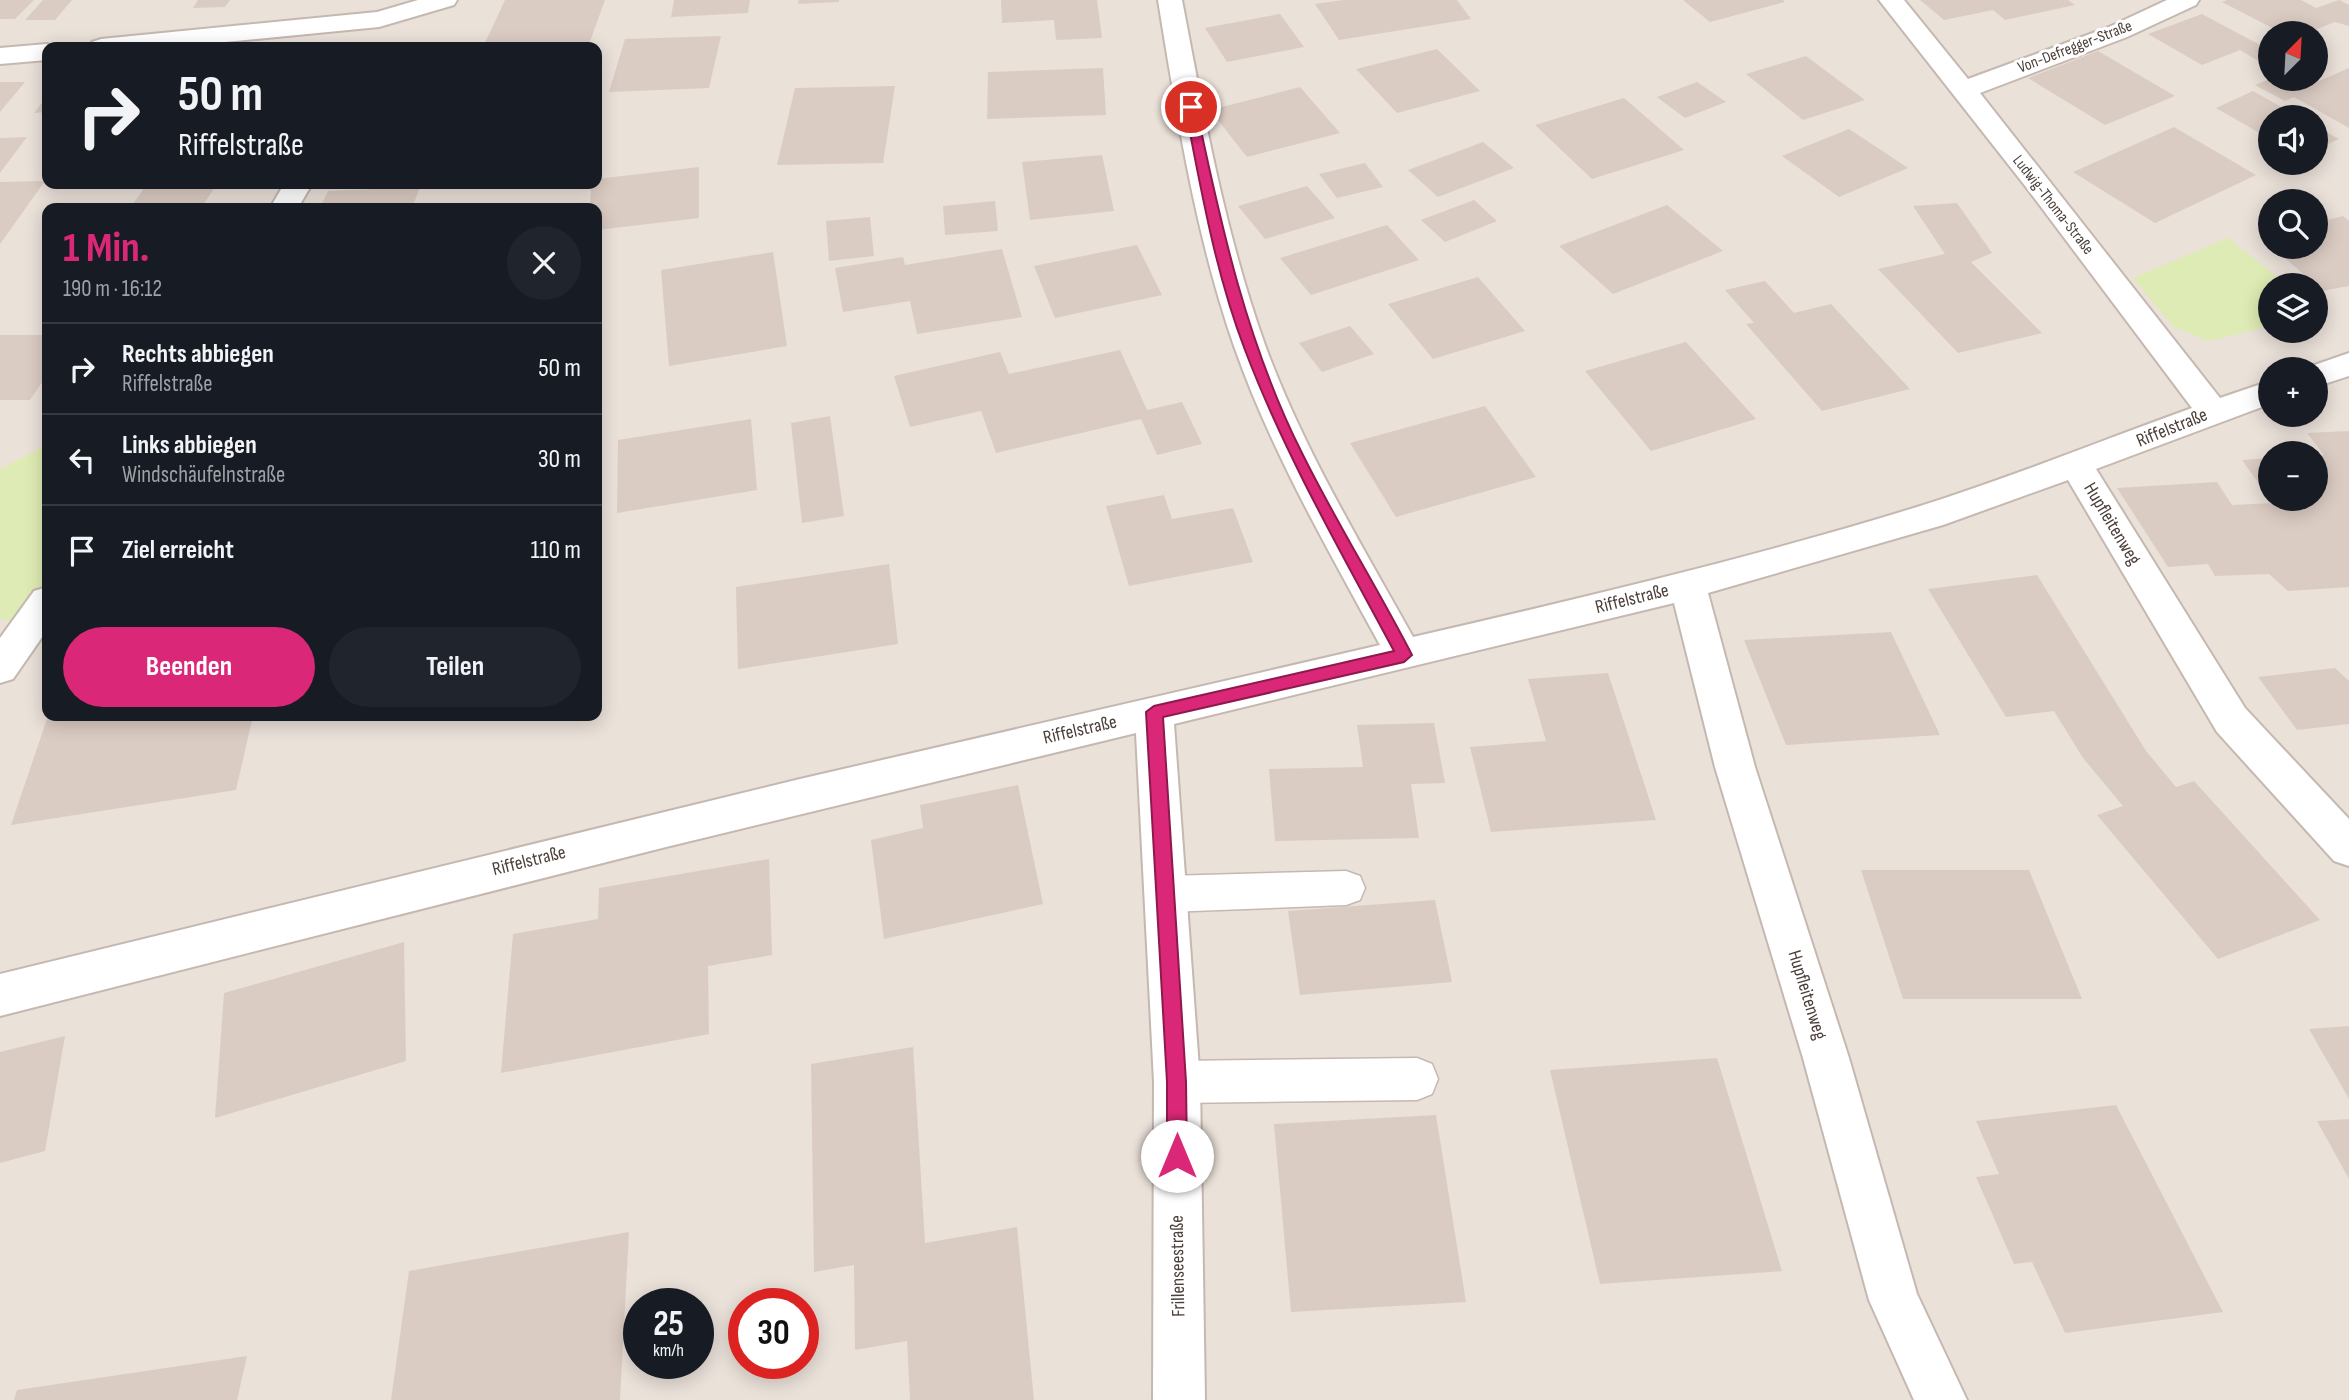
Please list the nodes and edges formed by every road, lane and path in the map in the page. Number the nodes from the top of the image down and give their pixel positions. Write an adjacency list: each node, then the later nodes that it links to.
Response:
1 (444, 0): 5 (street)
2 (1170, 0): 18 (street)
3 (1891, 0): 10 (street, Ludwig-Thoma-Straße)
4 (2187, 0): 10 (street, Von-Defregger-Straße)
5 (379, 19): 6 (street); 7 (street)
6 (151, 42)
7 (368, 42)
8 (42, 52): 9 (street)
9 (0, 56)
10 (1962, 91): 14 (street, Ludwig-Thoma-Straße)
11 (2349, 364): 12 (street)
12 (2328, 371)
13 (2258, 395): 14 (street, Riffelstraße)
14 (2212, 411): 15 (street, Riffelstraße)
15 (2077, 466): 16 (street, Riffelstraße); 21 (street, Hupfleitenweg)
16 (1688, 585): 18 (street, Riffelstraße); 28 (street, Hupfleitenweg)
17 (26, 618): 19 (street)
18 (1404, 655): 20 (street, Riffelstraße)
19 (0, 668)
20 (1154, 712): 23 (street, Frillenseestraße); 24 (street, Riffelstraße)
21 (2349, 848)
22 (1346, 888): 23 (lane)
23 (1167, 894): 26 (street, Frillenseestraße)
24 (0, 995)
25 (1417, 1079): 26 (lane)
26 (1177, 1082): 27 (street, Frillenseestraße)
27 (1179, 1400)
28 (1941, 1400)

